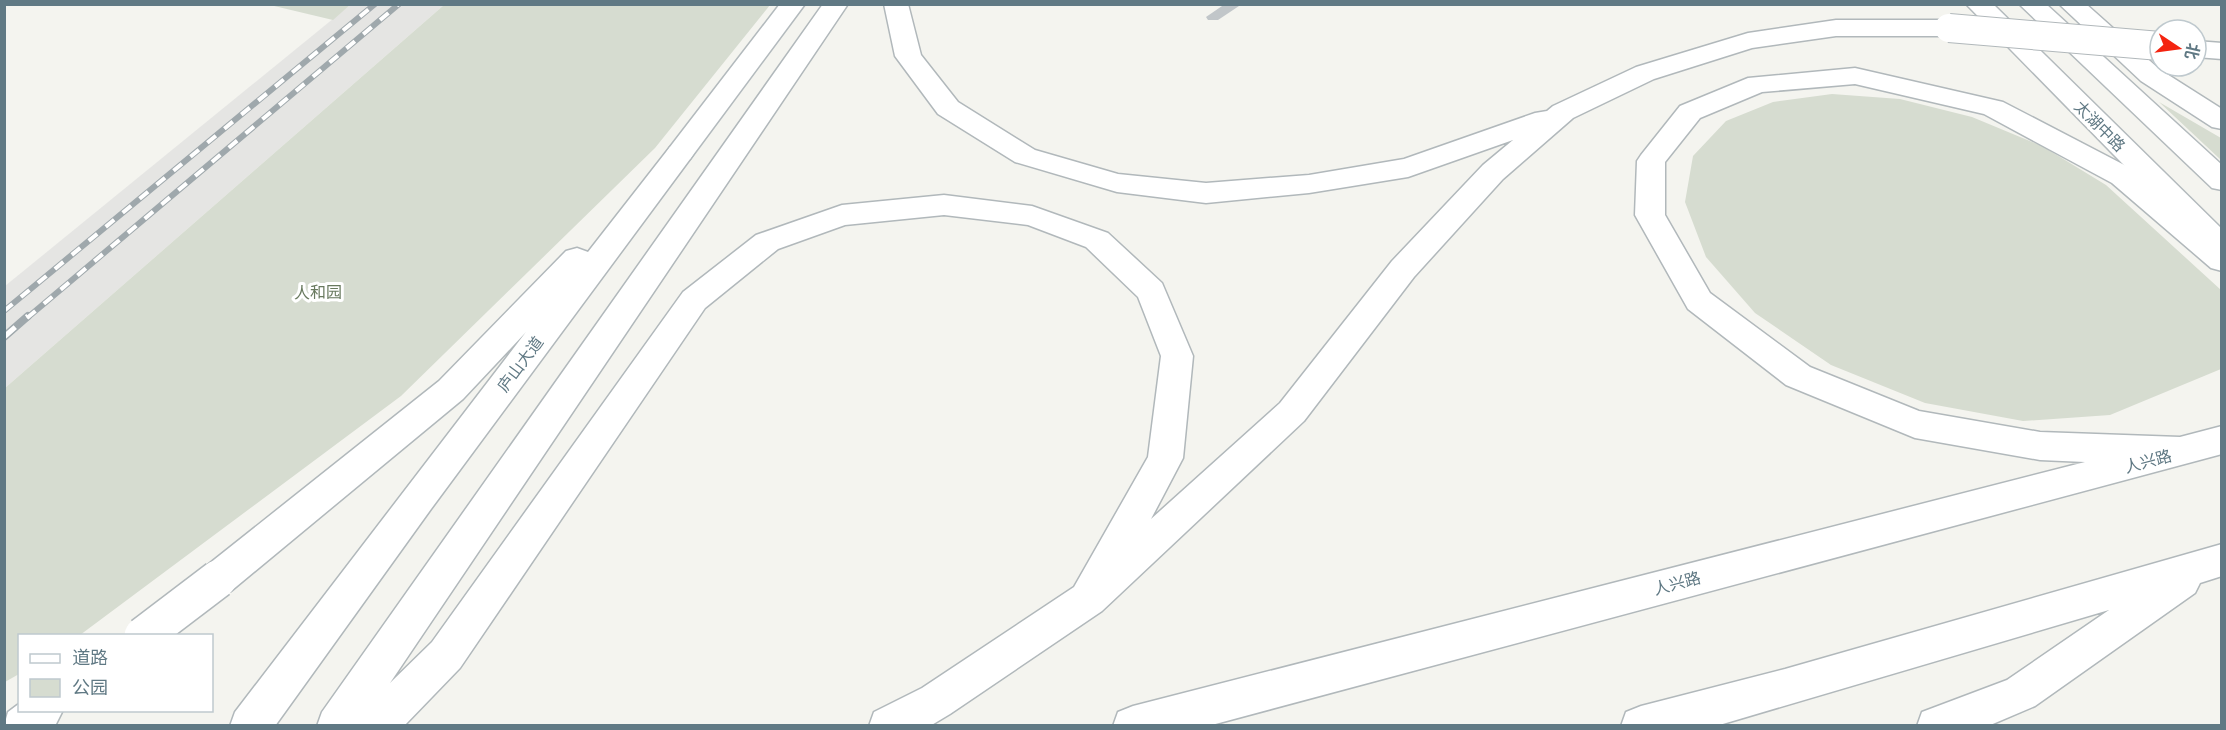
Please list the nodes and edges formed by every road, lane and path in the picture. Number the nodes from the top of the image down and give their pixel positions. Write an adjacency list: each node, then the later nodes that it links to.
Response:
1 (793, 4): 12 (main road, 庐山大道)
2 (836, 4): 24 (main road)
3 (896, 4): 10 (main road)
4 (1236, 4): 8 (lane)
5 (1978, 4): 14 (main road, 太湖中路)
6 (2031, 4): 13 (main road)
7 (2071, 4): 11 (main road)
8 (1213, 17)
9 (2148, 45): 10 (main road, bridge)
10 (1563, 112): 19 (main road)
11 (2222, 121)
12 (680, 153): 20 (main road, bridge); 23 (main road, 庐山大道)
13 (2222, 181)
14 (2222, 248)
15 (2222, 260): 17 (main road)
16 (2222, 440): 17 (main road, 人兴路)
17 (2184, 451): 27 (main road, 人兴路)
18 (2213, 563): 28 (main road); 29 (main road)
19 (1088, 599): 25 (main road); 26 (main road)
20 (146, 634)
21 (42, 712): 22 (main road)
22 (23, 726)
23 (250, 726)
24 (337, 726)
25 (375, 726)
26 (889, 726)
27 (1133, 726)
28 (1641, 726)
29 (1937, 726)

